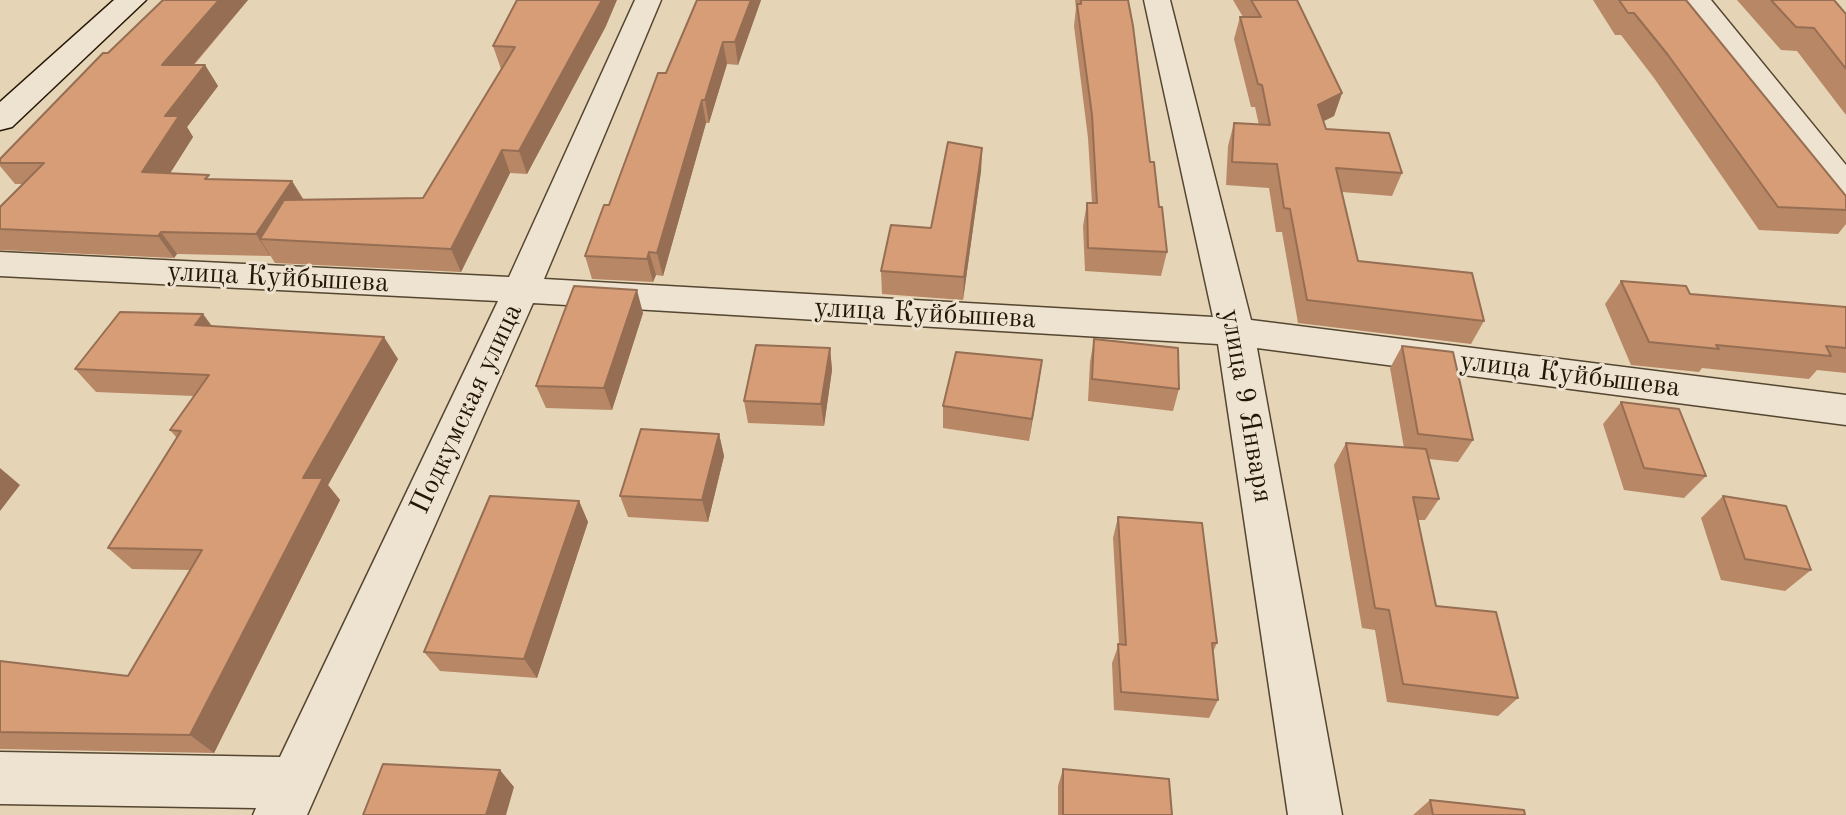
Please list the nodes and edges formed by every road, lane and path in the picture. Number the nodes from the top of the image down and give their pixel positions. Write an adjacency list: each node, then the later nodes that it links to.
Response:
1 (131, 0): 5 (main road)
2 (648, 0): 8 (street, Подкумская улица)
3 (1157, 0): 9 (street, улица 9 Января)
4 (1697, 0): 6 (street)
5 (0, 120)
6 (1846, 186)
7 (0, 264): 8 (street, улица Куйбышева)
8 (521, 290): 9 (street, улица Куйбышева); 12 (street, Подкумская улица)
9 (1235, 332): 10 (street, улица Куйбышева); 13 (street, улица 9 Января)
10 (1846, 410)
11 (0, 778): 12 (street)
12 (288, 799)
13 (1315, 815)

